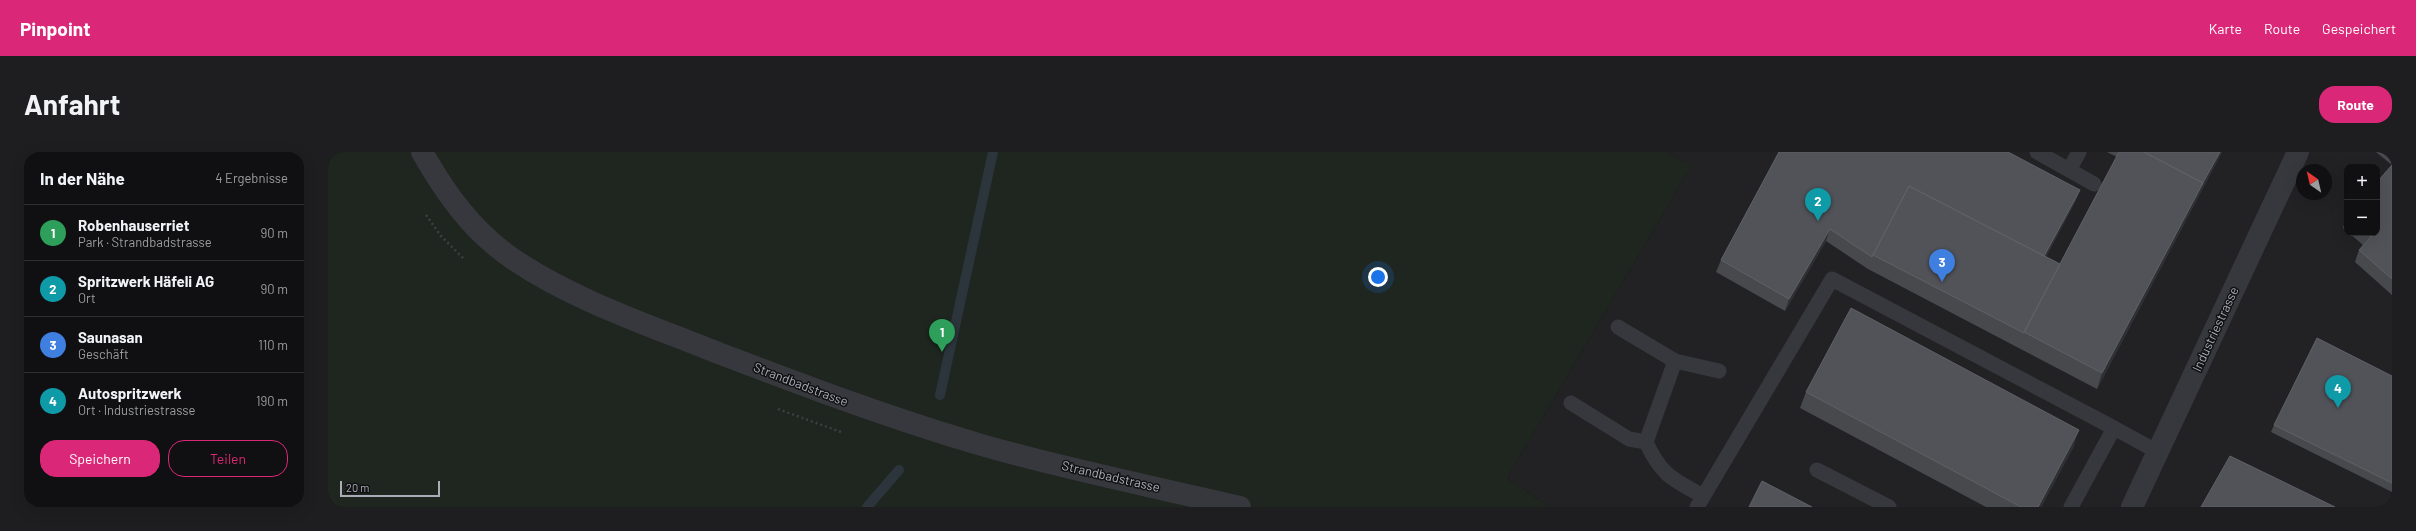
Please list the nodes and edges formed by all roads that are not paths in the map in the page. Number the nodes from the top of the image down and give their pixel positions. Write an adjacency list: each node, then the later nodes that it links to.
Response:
1 (422, 152): 16 (street, Strandbadstrasse)
2 (2037, 152): 5 (lane)
3 (2079, 152): 5 (lane)
4 (2298, 152): 13 (street, Industriestrasse)
5 (2069, 170): 6 (lane)
6 (2094, 184)
7 (1618, 327): 8 (lane)
8 (1675, 361): 9 (lane); 12 (lane)
9 (1719, 372)
10 (1571, 403): 12 (lane)
11 (2114, 428): 13 (lane); 15 (lane); 18 (lane)
12 (1646, 442): 15 (lane)
13 (2158, 452): 19 (street, Industriestrasse)
14 (1817, 470): 17 (lane)
15 (1700, 501)
16 (1240, 507)
17 (1889, 507)
18 (2072, 507)
19 (2132, 507)

